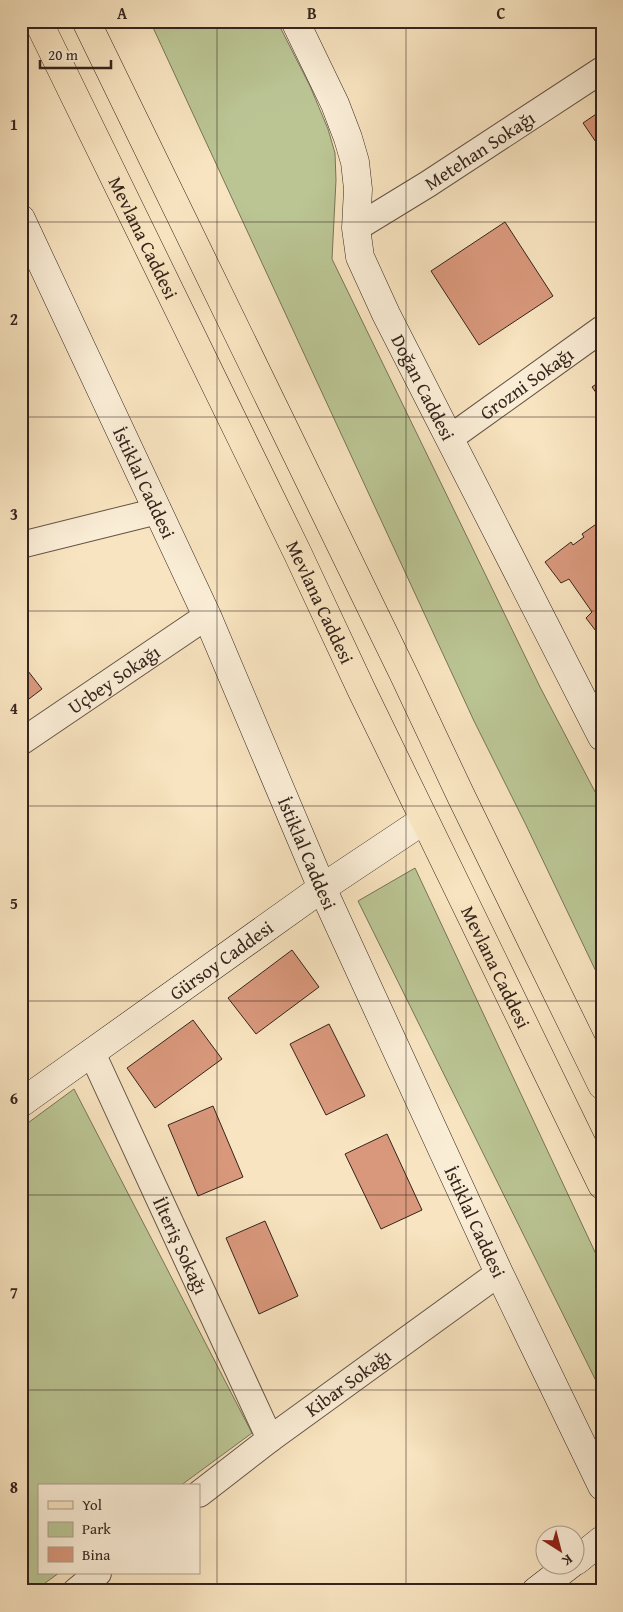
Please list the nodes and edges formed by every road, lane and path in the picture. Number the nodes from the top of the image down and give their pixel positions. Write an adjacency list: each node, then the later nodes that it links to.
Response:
1 (38, 21): 14 (main road, Mevlana Caddesi)
2 (86, 21): 17 (main road)
3 (295, 21): 6 (street, Doğan Caddesi)
4 (602, 70): 6 (street, Metehan Sokağı)
5 (21, 218): 9 (street, İstiklal Caddesi)
6 (356, 228): 8 (street, Doğan Caddesi)
7 (602, 329): 8 (street, Grozni Sokağı)
8 (450, 438): 12 (street, Doğan Caddesi)
9 (158, 510): 10 (street); 11 (street, İstiklal Caddesi)
10 (21, 545)
11 (207, 616): 13 (street, Uçbey Sokağı); 15 (street, İstiklal Caddesi)
12 (598, 719)
13 (21, 742)
14 (424, 820): 15 (street, Gürsoy Caddesi); 19 (main road, Mevlana Caddesi)
15 (322, 888): 16 (street, Gürsoy Caddesi); 20 (street, İstiklal Caddesi)
16 (92, 1053): 18 (street, Gürsoy Caddesi); 21 (street, İlteriş Sokağı)
17 (602, 1085)
18 (21, 1103)
19 (602, 1185)
20 (500, 1273): 21 (street, Kibar Sokağı); 22 (street, İstiklal Caddesi)
21 (270, 1439): 23 (street, Kibar Sokağı)
22 (602, 1486)
23 (200, 1493)
24 (602, 1540): 25 (street)
25 (586, 1553)
26 (97, 1574): 28 (street)
27 (557, 1574): 29 (street)
28 (76, 1591)
29 (536, 1591)

